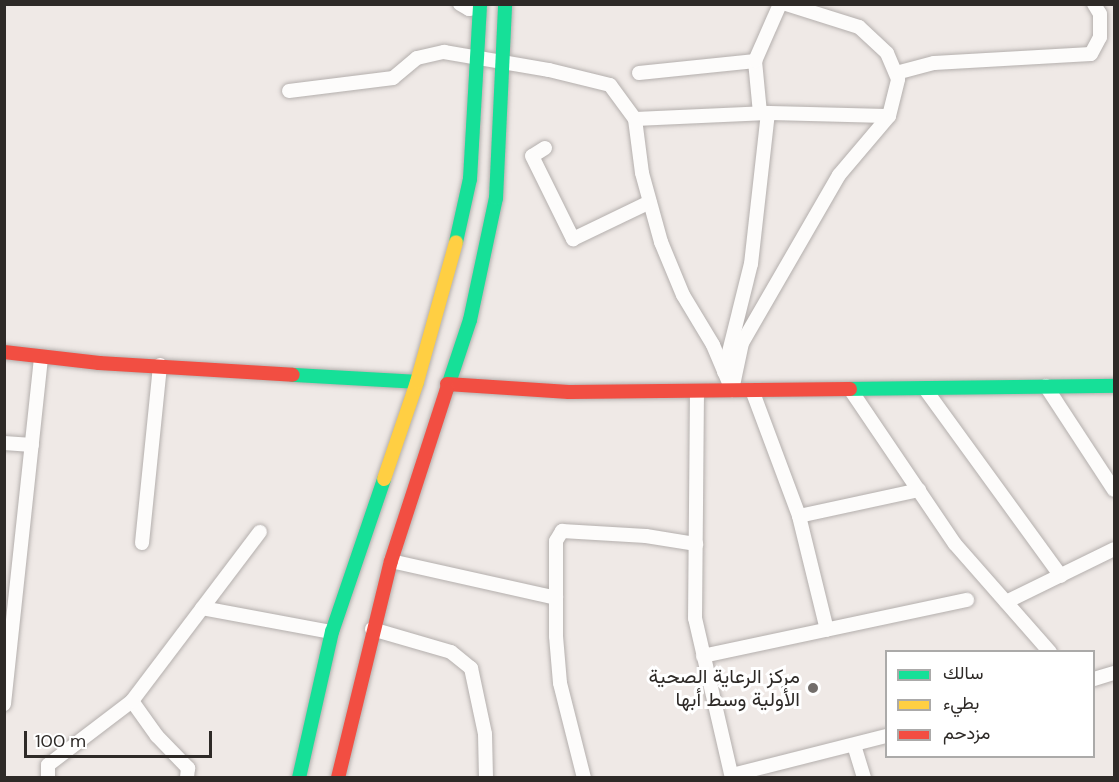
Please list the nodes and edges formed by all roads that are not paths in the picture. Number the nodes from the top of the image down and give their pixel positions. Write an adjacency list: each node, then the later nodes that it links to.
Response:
1 (460, 4): 6 (street)
2 (505, 4): 8 (main road)
3 (780, 4): 9 (street)
4 (786, 4): 11 (street)
5 (1094, 4): 11 (street)
6 (480, 6): 7 (main road)
7 (477, 59): 8 (street); 12 (street); 22 (main road)
8 (501, 61): 15 (street); 23 (main road)
9 (755, 61): 10 (street); 13 (street)
10 (639, 73)
11 (896, 73): 14 (street)
12 (289, 91)
13 (764, 113): 14 (street); 15 (street); 21 (street)
14 (889, 116): 29 (street)
15 (635, 119): 17 (street)
16 (545, 148): 17 (street)
17 (650, 202): 21 (street)
18 (4, 352): 19 (main road)
19 (41, 358): 20 (main road); 32 (street)
20 (160, 365): 22 (main road); 37 (street)
21 (724, 372): 29 (street)
22 (417, 382): 49 (main road)
23 (447, 384): 28 (main road); 40 (main road)
24 (1046, 386): 25 (main road); 27 (main road); 34 (street)
25 (1114, 386)
26 (850, 389): 27 (main road); 30 (main road); 33 (street)
27 (925, 389): 41 (street)
28 (697, 390): 29 (main road); 38 (street)
29 (732, 390): 30 (main road)
30 (752, 390): 35 (street)
31 (4, 443): 32 (street)
32 (32, 445): 45 (street)
33 (920, 490): 35 (street); 44 (street)
34 (1114, 490)
35 (799, 516): 48 (street)
36 (260, 532): 46 (street)
37 (142, 543)
38 (696, 544): 42 (street); 51 (street)
39 (1114, 549): 41 (street)
40 (392, 561): 42 (street); 47 (main road)
41 (1061, 576): 44 (street)
42 (556, 598): 64 (street)
43 (967, 600): 48 (street)
44 (1006, 602): 50 (street)
45 (11, 603): 55 (street)
46 (202, 608): 49 (street); 54 (street)
47 (372, 629): 58 (main road); 63 (street)
48 (826, 630): 51 (street)
49 (332, 632): 62 (main road)
50 (1049, 650)
51 (703, 656): 59 (street)
52 (1114, 674): 53 (street)
53 (1095, 679)
54 (132, 701): 60 (street); 61 (street)
55 (4, 704)
56 (885, 736): 57 (street)
57 (854, 745): 59 (street); 65 (street)
58 (339, 775)
59 (732, 776)
60 (48, 777)
61 (187, 777)
62 (299, 777)
63 (486, 777)
64 (584, 777)
65 (864, 777)

